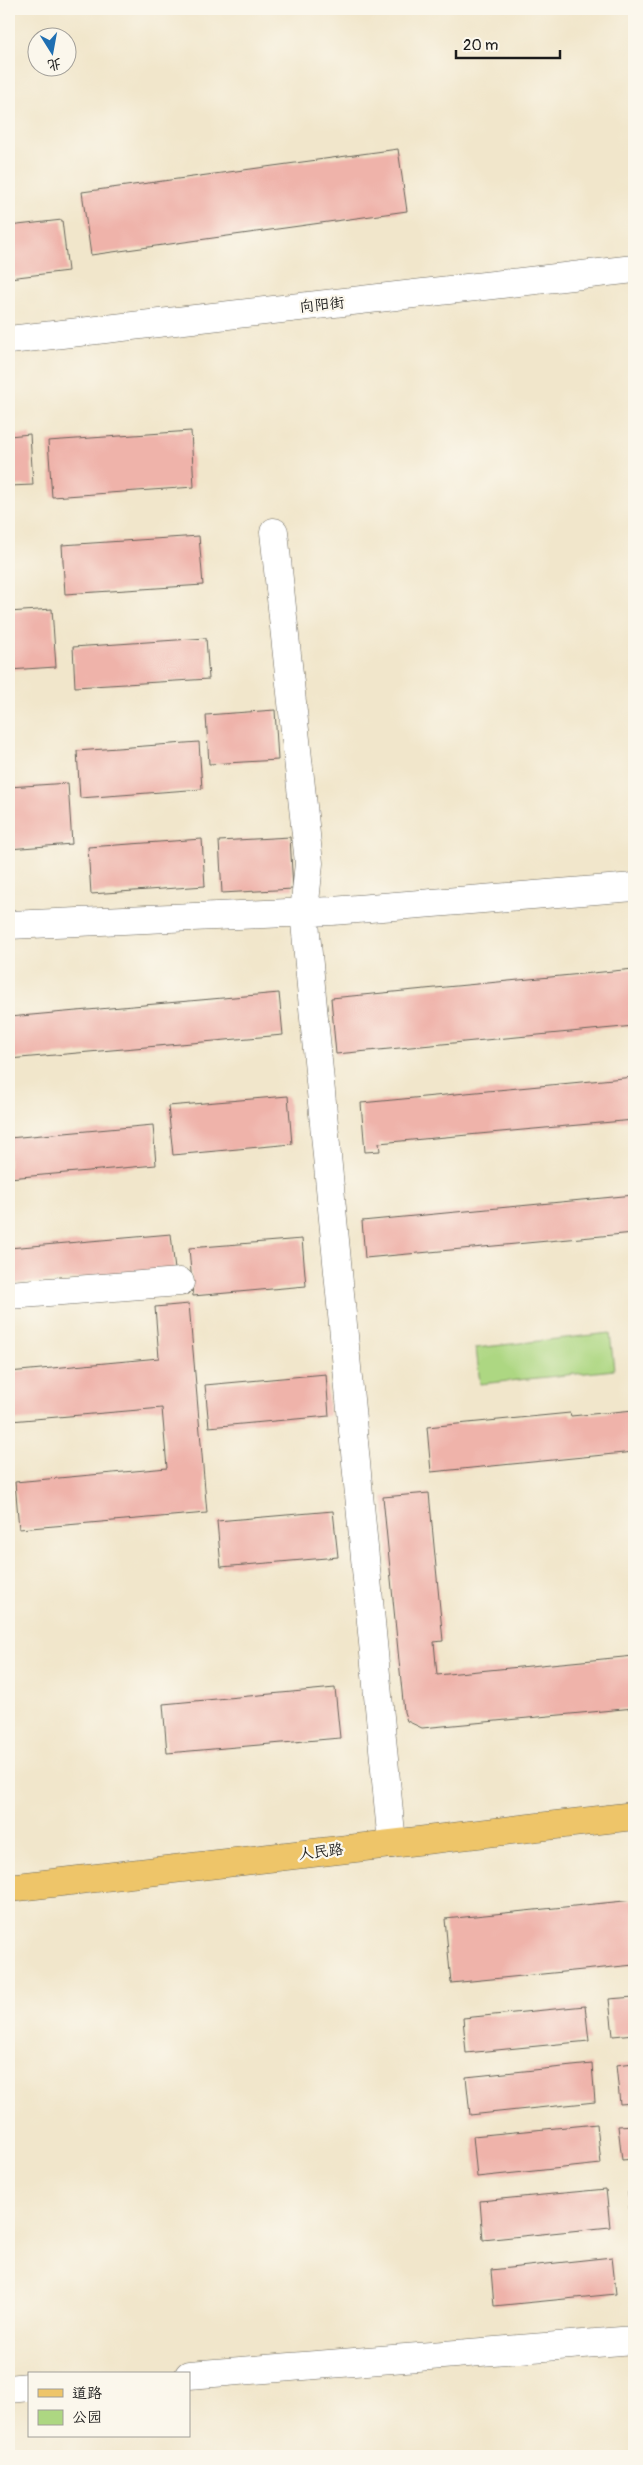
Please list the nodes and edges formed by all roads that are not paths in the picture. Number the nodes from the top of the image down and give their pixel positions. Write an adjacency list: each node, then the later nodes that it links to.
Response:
1 (634, 269): 2 (street, 向阳街)
2 (9, 340)
3 (274, 532): 5 (street)
4 (634, 887): 5 (street)
5 (304, 912): 6 (street); 10 (street)
6 (9, 925)
7 (180, 1282): 8 (street)
8 (9, 1295)
9 (634, 1816): 10 (main road, 人民路)
10 (392, 1844): 11 (main road, 人民路)
11 (9, 1888)
12 (634, 2340): 13 (street)
13 (190, 2375)
14 (28, 2387): 15 (street)
15 (9, 2388)

